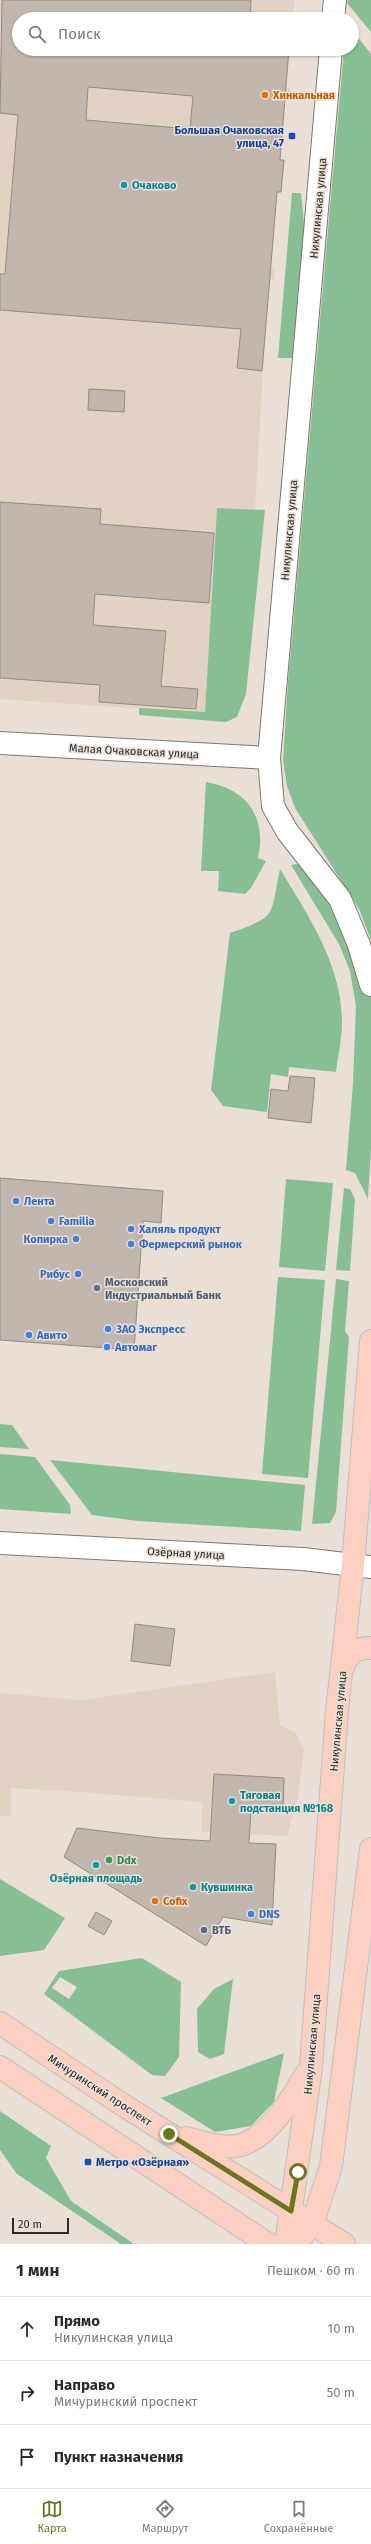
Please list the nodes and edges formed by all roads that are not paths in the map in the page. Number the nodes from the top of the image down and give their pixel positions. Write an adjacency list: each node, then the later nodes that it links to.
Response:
1 (335, 0): 2 (street)
2 (334, 12)
3 (330, 56): 5 (street, Никулинская улица)
4 (0, 743): 5 (street, Малая Очаковская улица)
5 (269, 758): 6 (street, Никулинская улица)
6 (371, 985)
7 (371, 1341): 9 (main road, Никулинская улица)
8 (0, 1543): 9 (street, Озёрная улица)
9 (362, 1566): 11 (main road, Никулинская улица)
10 (371, 1648): 11 (main road)
11 (342, 1670): 15 (main road, Никулинская улица)
12 (371, 1849): 18 (main road)
13 (0, 2023): 16 (main road, Мичуринский проспект)
14 (0, 2067): 19 (main road)
15 (311, 2067): 16 (main road); 17 (main road, Никулинская улица)
16 (169, 2134): 17 (main road, Мичуринский проспект)
17 (291, 2211): 18 (main road, Мичуринский проспект); 20 (main road, Никулинская улица)
18 (312, 2224): 21 (main road); 22 (main road, Мичуринский проспект)
19 (268, 2244)
20 (286, 2244)
21 (295, 2244)
22 (344, 2244)

